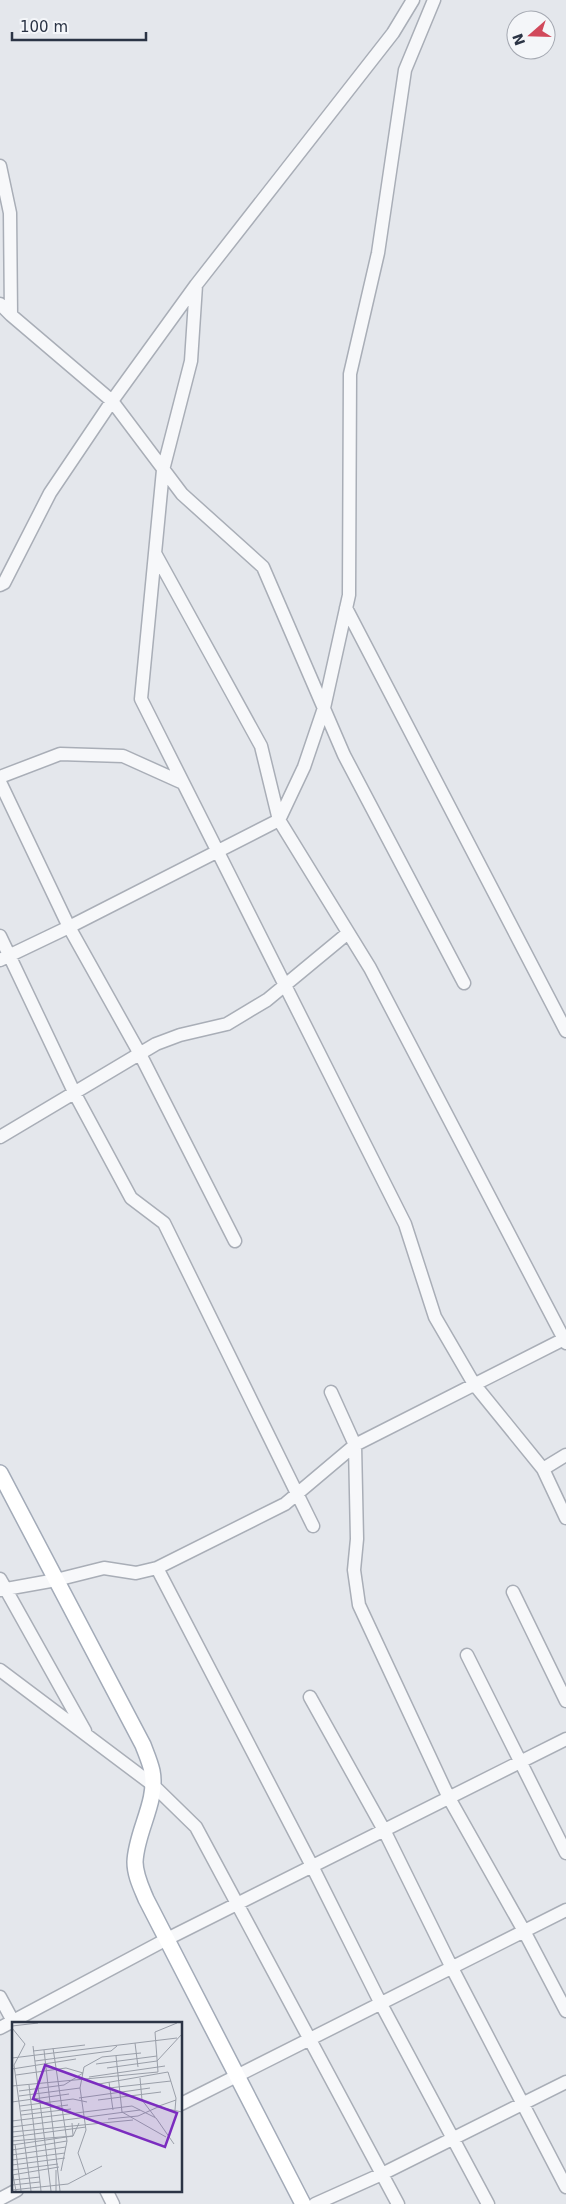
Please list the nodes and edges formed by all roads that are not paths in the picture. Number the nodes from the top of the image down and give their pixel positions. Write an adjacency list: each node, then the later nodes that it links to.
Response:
1 (413, 0): 4 (street)
2 (434, 0): 11 (street)
3 (0, 166): 6 (street)
4 (196, 285): 7 (street); 8 (street)
5 (0, 304): 6 (street)
6 (11, 315): 7 (street)
7 (112, 401): 8 (street); 10 (street)
8 (164, 470): 9 (street); 12 (street)
9 (156, 555): 15 (street); 16 (street)
10 (0, 586)
11 (346, 608): 12 (street); 24 (street)
12 (324, 708): 16 (street); 22 (street)
13 (0, 777): 15 (street)
14 (0, 782): 18 (street)
15 (183, 783): 17 (street)
16 (279, 820): 17 (street); 19 (street)
17 (217, 852): 18 (street); 23 (street)
18 (69, 927): 21 (street); 25 (street)
19 (348, 933): 23 (street); 29 (street)
20 (0, 936): 21 (street)
21 (5, 957): 26 (street)
22 (464, 983)
23 (284, 986): 25 (street); 30 (street)
24 (566, 1031)
25 (140, 1054): 26 (street); 28 (street)
26 (74, 1094): 27 (street); 36 (street)
27 (1, 1133)
28 (235, 1241)
29 (565, 1340): 30 (street)
30 (474, 1384): 32 (street); 34 (street)
31 (330, 1392): 32 (street)
32 (355, 1445): 36 (street); 51 (street)
33 (566, 1455): 34 (street)
34 (542, 1469): 37 (street)
35 (0, 1473): 40 (main road)
36 (298, 1493): 38 (street); 39 (street)
37 (566, 1518)
38 (313, 1526)
39 (157, 1568): 40 (street); 54 (street)
40 (56, 1580): 41 (street); 50 (main road)
41 (2, 1586): 47 (street)
42 (513, 1592): 46 (street)
43 (467, 1655): 49 (street)
44 (0, 1670): 47 (street)
45 (310, 1698): 52 (street)
46 (566, 1701)
47 (87, 1736): 50 (street)
48 (566, 1739): 49 (street)
49 (521, 1762): 51 (street); 53 (street)
50 (152, 1785): 55 (street); 58 (main road)
51 (449, 1798): 52 (street); 57 (street)
52 (384, 1830): 54 (street); 59 (street)
53 (566, 1853)
54 (312, 1866): 55 (street); 61 (street)
55 (237, 1904): 58 (street); 66 (street)
56 (566, 1910): 57 (street)
57 (524, 1931): 59 (street); 62 (street)
58 (167, 1939): 63 (street); 67 (main road)
59 (452, 1968): 61 (street); 70 (street)
60 (0, 1997): 63 (street)
61 (380, 2004): 66 (street); 71 (street)
62 (566, 2012)
63 (14, 2022)
64 (12, 2023): 65 (street)
65 (0, 2028)
66 (310, 2040): 67 (street); 72 (street)
67 (237, 2075): 69 (street); 79 (main road)
68 (566, 2082): 70 (street)
69 (182, 2103)
70 (523, 2103): 71 (street); 73 (street)
71 (452, 2139): 72 (street); 82 (street)
72 (382, 2174): 80 (street); 81 (street)
73 (566, 2187)
74 (12, 2192): 76 (street)
75 (107, 2192): 78 (street)
76 (0, 2199): 77 (street)
77 (2, 2204)
78 (113, 2204)
79 (304, 2204)
80 (315, 2204)
81 (398, 2204)
82 (488, 2204)

